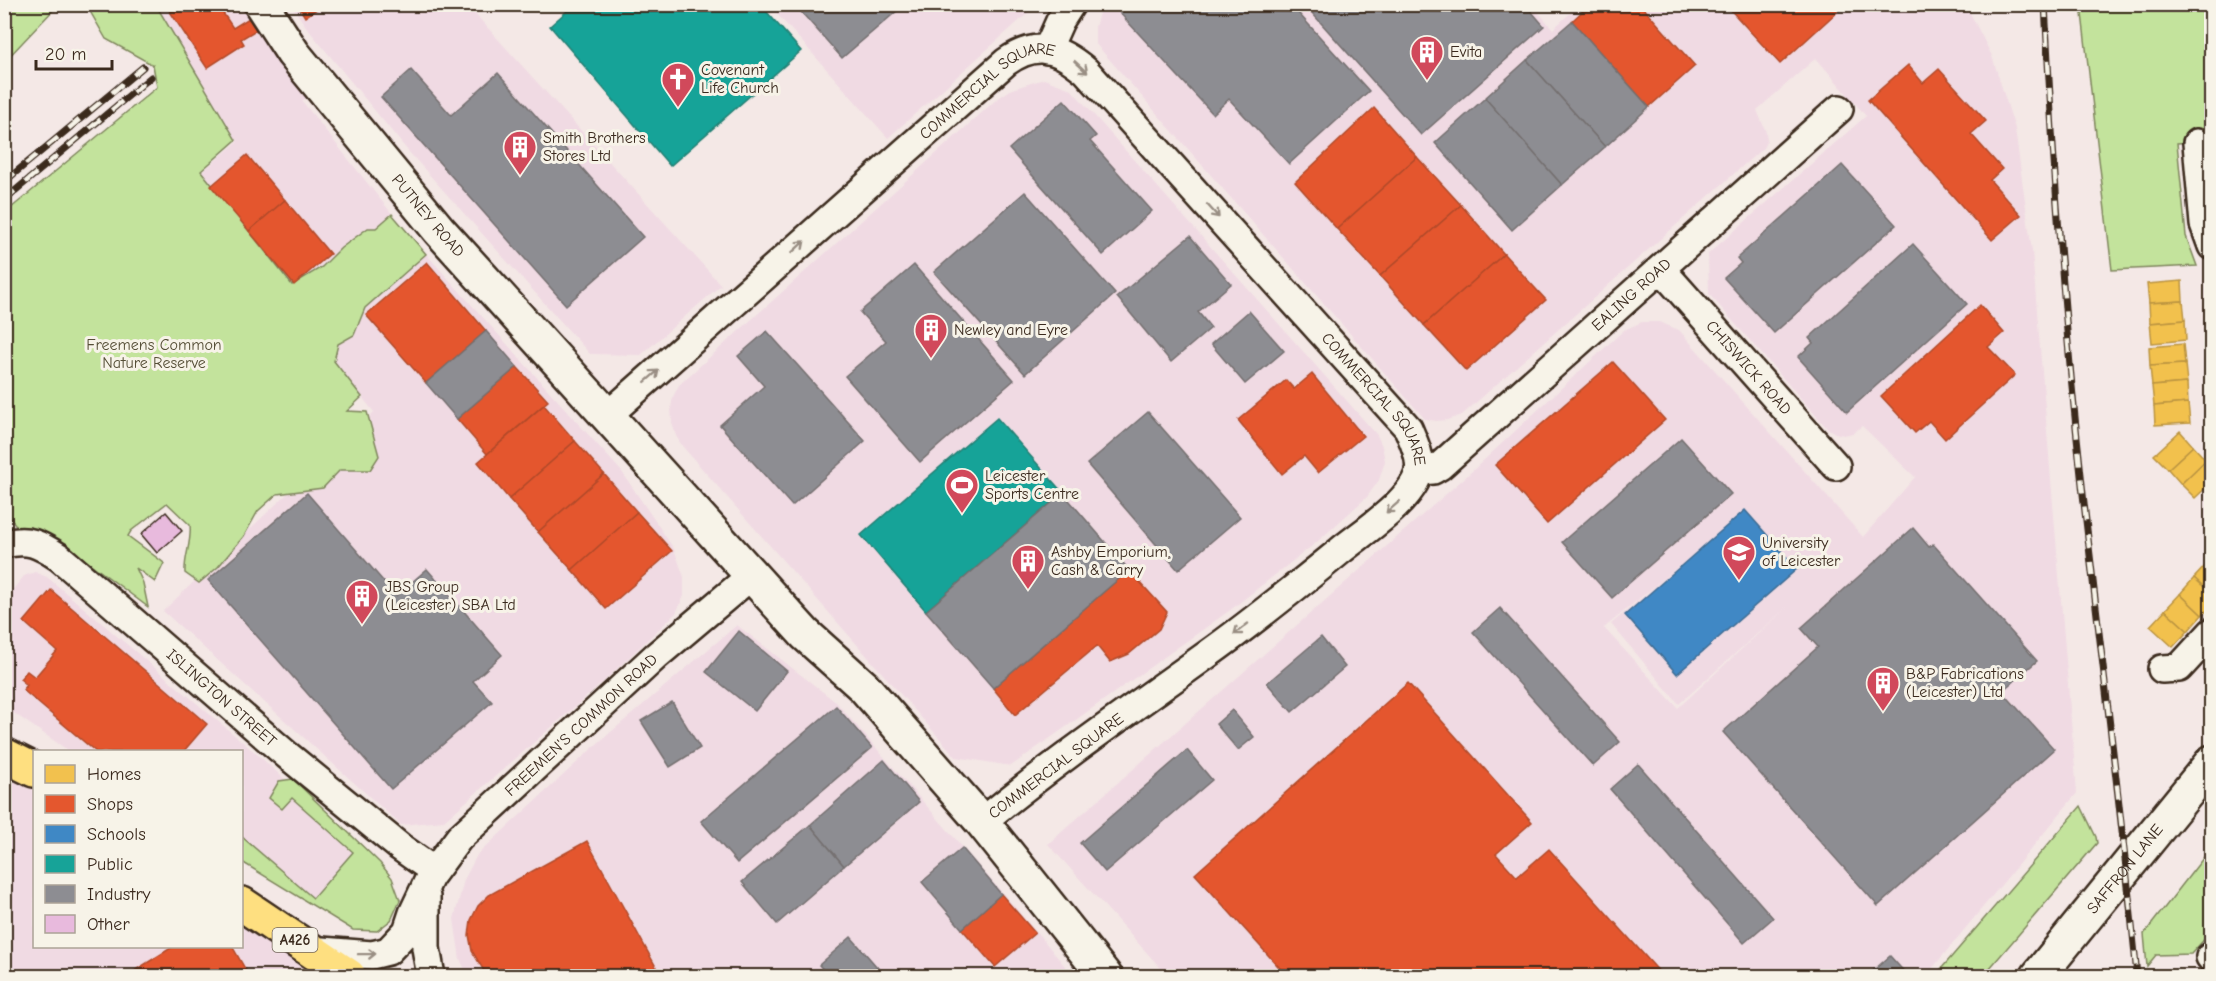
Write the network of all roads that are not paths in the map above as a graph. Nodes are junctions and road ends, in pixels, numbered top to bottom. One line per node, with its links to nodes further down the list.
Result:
1 (261, 4): 8 (street, PUTNEY ROAD)
2 (1071, 4): 3 (street)
3 (1047, 50): 8 (street, COMMERCIAL SQUARE, one-way to 3); 10 (street, COMMERCIAL SQUARE, one-way to 10)
4 (1839, 109): 7 (street, EALING ROAD)
5 (2197, 143): 6 (street)
6 (2211, 246)
7 (1661, 269): 9 (street, CHISWICK ROAD); 10 (street, EALING ROAD)
8 (608, 415): 12 (street, COMMERCIAL SQUARE)
9 (1836, 466)
10 (1419, 471): 18 (street, COMMERCIAL SQUARE, one-way to 18)
11 (4, 544): 19 (street, ISLINGTON STREET)
12 (752, 574): 18 (street, COMMERCIAL SQUARE); 19 (street, FREEMEN'S COMMON ROAD)
13 (2211, 632): 14 (street)
14 (2162, 669)
15 (4, 755): 17 (main road)
16 (2211, 762): 25 (street, SAFFRON LANE)
17 (33, 770)
18 (982, 822): 24 (street)
19 (430, 880): 21 (street, FREEMEN'S COMMON ROAD, one-way to 19); 23 (street)
20 (243, 905): 21 (main road, A426)
21 (309, 950): 22 (main road, A426)
22 (349, 976)
23 (431, 976)
24 (1105, 976)
25 (2037, 976)

